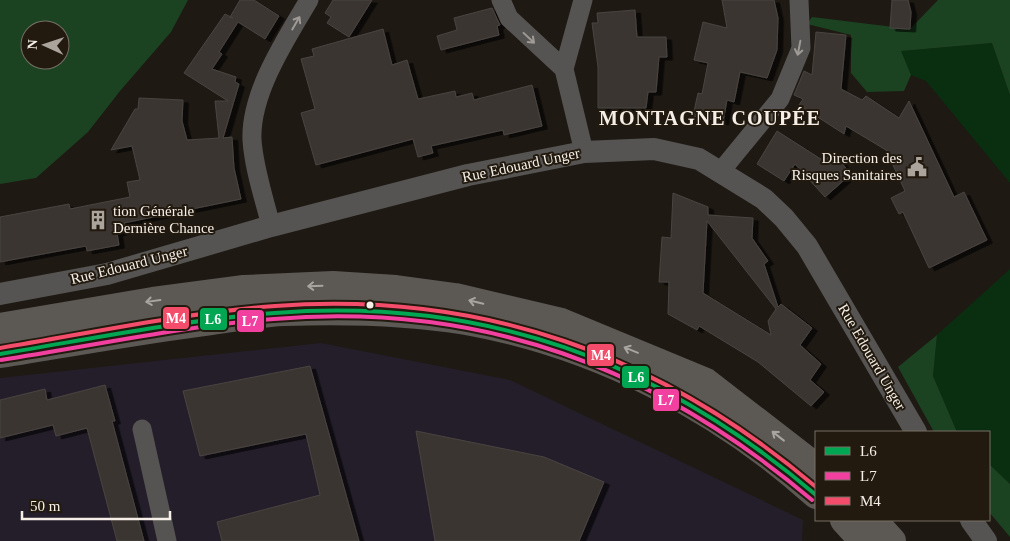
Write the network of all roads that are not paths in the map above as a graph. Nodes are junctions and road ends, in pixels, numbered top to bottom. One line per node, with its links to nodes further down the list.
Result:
1 (309, 0): 8 (street, one-way to 1)
2 (501, 0): 5 (street, one-way to 5)
3 (583, 0): 5 (street)
4 (799, 0): 7 (street, one-way to 7)
5 (564, 69): 6 (street)
6 (584, 152): 7 (street, Rue Edouard Unger); 8 (street, Rue Edouard Unger)
7 (721, 171): 13 (street, Rue Edouard Unger)
8 (271, 226): 9 (street, Rue Edouard Unger)
9 (0, 294)
10 (0, 327): 14 (highway, one-way to 10)
11 (0, 354): 15 (highway)
12 (142, 430): 19 (street)
13 (915, 431)
14 (815, 466)
15 (815, 494)
16 (845, 521): 20 (highway)
17 (874, 521): 21 (highway)
18 (972, 521): 22 (street)
19 (167, 541)
20 (863, 541)
21 (892, 541)
22 (986, 541)

